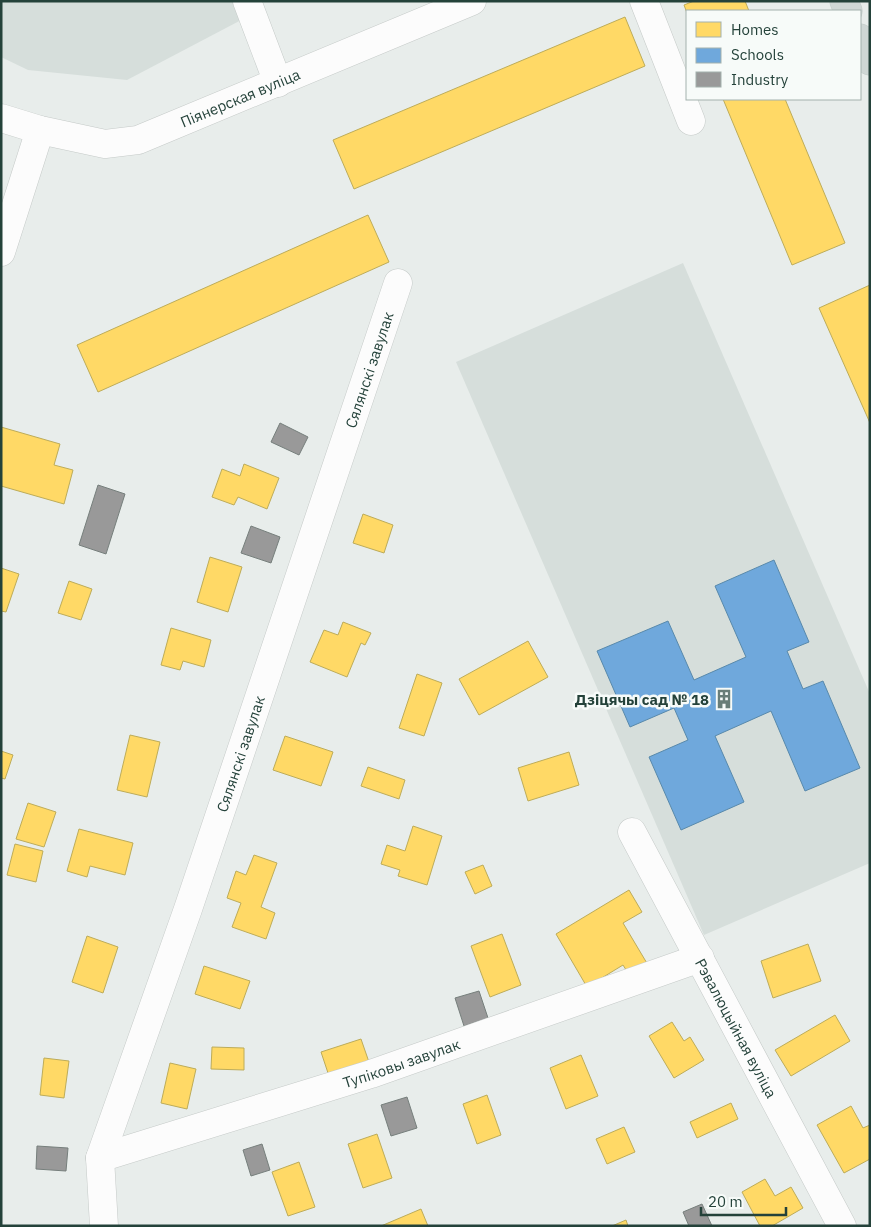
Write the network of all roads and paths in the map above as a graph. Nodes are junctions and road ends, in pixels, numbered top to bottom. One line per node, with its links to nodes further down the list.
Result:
1 (247, 1): 6 (street)
2 (472, 1): 6 (street, Піянерская вуліца)
3 (644, 1): 8 (street)
4 (861, 40): 5 (main road)
5 (870, 61)
6 (278, 83): 9 (street, Піянерская вуліца)
7 (1, 118): 9 (street, Піянерская вуліца)
8 (691, 120)
9 (40, 130): 10 (street)
10 (1, 252)
11 (398, 283): 14 (street, Сялянскі завулак)
12 (632, 832): 13 (street, Рэвалюцыйная вуліца)
13 (700, 958): 14 (street, Тупіковы завулак); 16 (street, Рэвалюцыйная вуліца)
14 (100, 1158): 15 (street, Сялянскі завулак)
15 (104, 1226)
16 (842, 1226)

